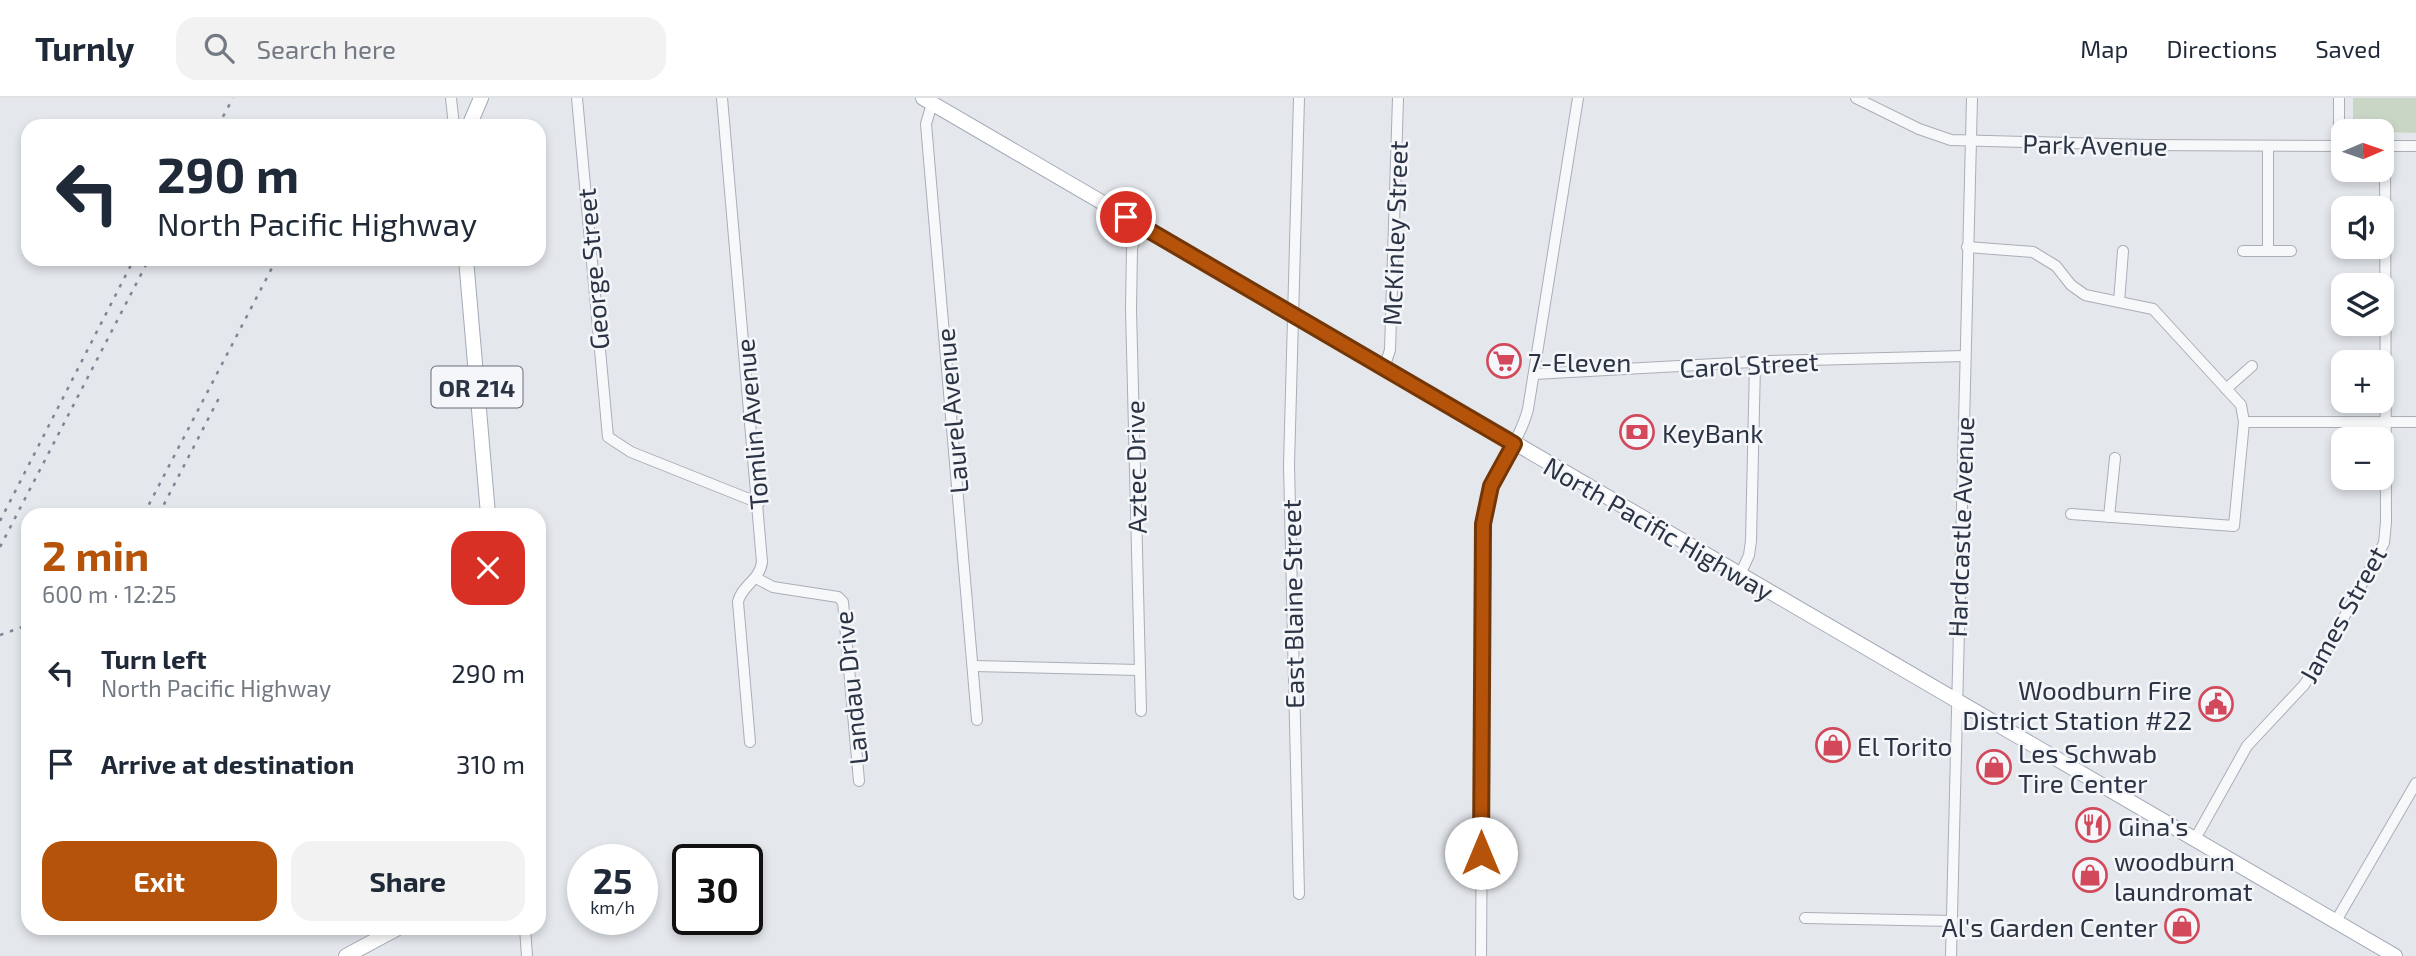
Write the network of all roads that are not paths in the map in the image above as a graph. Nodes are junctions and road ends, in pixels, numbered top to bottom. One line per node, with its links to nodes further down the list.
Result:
1 (452, 98): 12 (street)
2 (481, 98): 13 (main road)
3 (578, 98): 41 (street, George Street)
4 (723, 98): 41 (street, Tomlin Avenue)
5 (1299, 98): 29 (street, East Blaine Street)
6 (1398, 98): 33 (street, McKinley Street)
7 (1578, 98): 34 (street)
8 (1856, 98): 15 (street, Park Avenue)
9 (1972, 98): 15 (street, Hardcastle Avenue)
10 (2339, 98): 14 (street)
11 (928, 101): 21 (main road, North Pacific Highway); 47 (street, Laurel Avenue)
12 (454, 119)
13 (471, 119)
14 (2340, 119)
15 (1971, 141): 16 (street, Park Avenue); 22 (street, Hardcastle Avenue)
16 (2268, 146): 17 (street, Park Avenue); 25 (street)
17 (2331, 146)
18 (2394, 146): 19 (street)
19 (2416, 146)
20 (2383, 182): 36 (street, James Street)
21 (1139, 225): 29 (main road, North Pacific Highway); 48 (street, Aztec Drive)
22 (1968, 247): 28 (street); 30 (street, Hardcastle Avenue)
23 (2123, 251): 28 (street)
24 (2243, 251): 25 (street)
25 (2268, 251): 26 (street)
26 (2291, 251)
27 (467, 266): 42 (main road, OR 214)
28 (2119, 302): 35 (street)
29 (1292, 314): 33 (main road, North Pacific Highway); 56 (street, East Blaine Street)
30 (1965, 356): 31 (street, Carol Street); 49 (street, Hardcastle Avenue)
31 (1755, 364): 34 (street, Carol Street); 45 (street)
32 (2252, 366): 35 (street)
33 (1384, 368): 39 (main road, North Pacific Highway)
34 (1534, 374): 39 (street)
35 (2226, 389): 37 (street)
36 (2386, 421): 37 (street); 38 (street); 55 (street, James Street)
37 (2244, 422): 44 (street)
38 (2416, 422)
39 (1514, 444): 45 (main road, North Pacific Highway); 64 (street)
40 (2115, 458): 44 (street)
41 (759, 503): 46 (street, Tomlin Avenue)
42 (487, 508)
43 (2071, 514): 44 (street)
44 (2109, 517)
45 (1740, 575): 49 (main road, North Pacific Highway)
46 (756, 578): 52 (street, Tomlin Avenue); 53 (street, Landau Drive)
47 (973, 666): 48 (street); 51 (street, Laurel Avenue)
48 (1139, 670): 50 (street, Aztec Drive)
49 (1956, 701): 55 (main road, North Pacific Highway); 58 (street, Hardcastle Avenue)
50 (1141, 711)
51 (977, 720)
52 (750, 742)
53 (859, 781)
54 (2416, 783): 59 (street)
55 (2195, 839): 59 (main road, North Pacific Highway)
56 (1299, 894)
57 (1805, 918): 58 (street)
58 (1952, 921): 65 (street, Hardcastle Avenue)
59 (2336, 922): 66 (main road, North Pacific Highway)
60 (385, 935): 62 (main road)
61 (526, 935): 63 (street)
62 (346, 956)
63 (527, 956)
64 (1481, 956)
65 (1951, 956)
66 (2395, 956)

